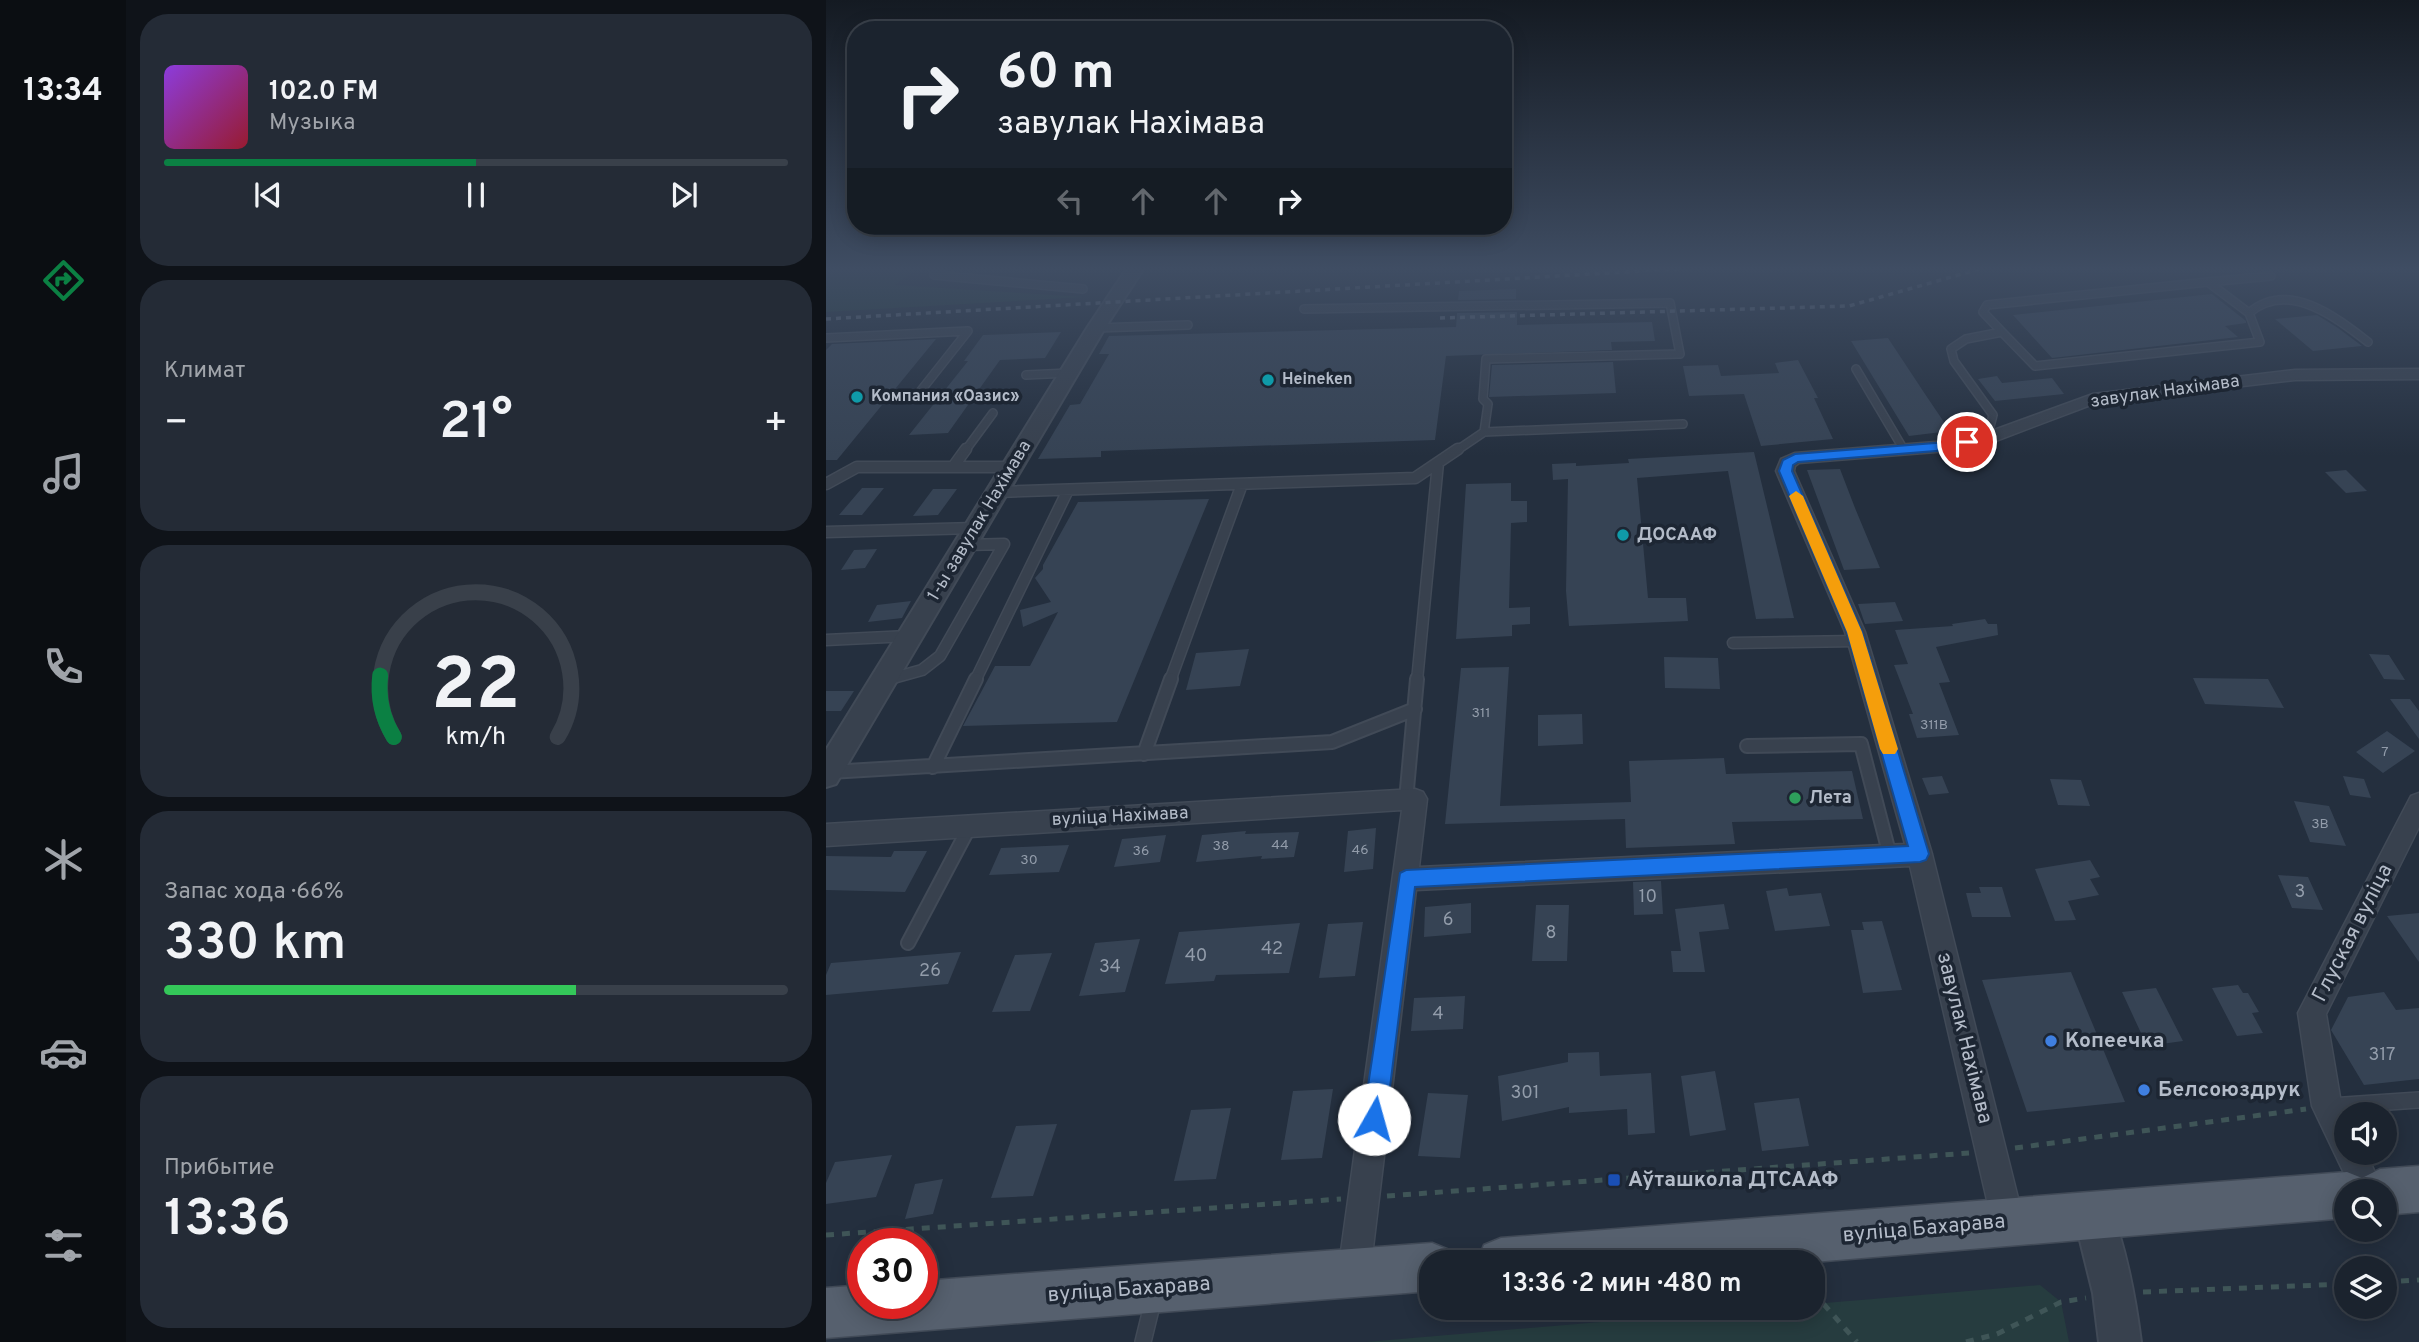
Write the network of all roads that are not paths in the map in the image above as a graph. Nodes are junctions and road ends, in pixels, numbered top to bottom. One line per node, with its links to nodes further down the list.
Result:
1 (1094, 331): 9 (street, 1-ы завулак Нахімава)
2 (1675, 331): 15 (lane)
3 (2256, 331): 5 (lane)
4 (2352, 331): 7 (lane)
5 (2002, 332): 16 (lane)
6 (826, 338): 12 (lane)
7 (2368, 342)
8 (1856, 369): 17 (lane)
9 (1069, 373): 11 (lane); 20 (street, 1-ы завулак Нахімава)
10 (2419, 374): 16 (street, завулак Нахімава)
11 (1026, 375)
12 (915, 398)
13 (993, 413): 19 (lane)
14 (1683, 424): 15 (lane)
15 (1485, 432): 18 (lane)
16 (1987, 438): 17 (street, завулак Нахімава)
17 (1904, 450): 29 (street, завулак Нахімава)
18 (1438, 464): 22 (lane); 32 (lane)
19 (953, 467): 20 (lane); 21 (lane)
20 (1012, 467): 24 (street, 1-ы завулак Нахімава)
21 (826, 484)
22 (1242, 484): 23 (lane); 34 (lane)
23 (1068, 490): 24 (lane); 35 (lane)
24 (997, 492): 26 (street, 1-ы завулак Нахімава)
25 (826, 532): 26 (lane)
26 (971, 537): 27 (street, 1-ы завулак Нахімава); 31 (lane)
27 (911, 636): 28 (lane); 31 (street, 1-ы завулак Нахімава)
28 (826, 640)
29 (1857, 640): 30 (lane); 41 (street, завулак Нахімава)
30 (1733, 643)
31 (884, 681): 36 (street, 1-ы завулак Нахімава)
32 (1415, 709): 34 (lane); 37 (lane)
33 (1747, 746): 42 (lane)
34 (1144, 754): 35 (lane)
35 (933, 767): 36 (lane)
36 (827, 773)
37 (1410, 799): 39 (street, вуліца Нахімава); 43 (street)
38 (2419, 803): 46 (street, Глуская вуліца)
39 (970, 826): 40 (street, вуліца Нахімава); 44 (lane)
40 (826, 835)
41 (1920, 854): 42 (street); 52 (street, завулак Нахімава)
42 (1890, 856): 43 (street)
43 (1406, 879): 55 (street)
44 (908, 943)
45 (2419, 1100): 46 (lane)
46 (2327, 1106): 47 (street, Глуская вуліца)
47 (2334, 1120)
48 (2419, 1189): 49 (main road)
49 (2397, 1191)
50 (2334, 1196): 51 (main road, вуліца Бахарава)
51 (2094, 1216): 52 (main road, вуліца Бахарава); 59 (street)
52 (2008, 1222): 53 (main road, вуліца Бахарава)
53 (1653, 1250)
54 (1419, 1268): 55 (main road, вуліца Бахарава)
55 (1354, 1273): 56 (main road, вуліца Бахарава)
56 (1157, 1288): 57 (main road, вуліца Бахарава); 58 (lane)
57 (826, 1313)
58 (1143, 1342)
59 (2120, 1342)

